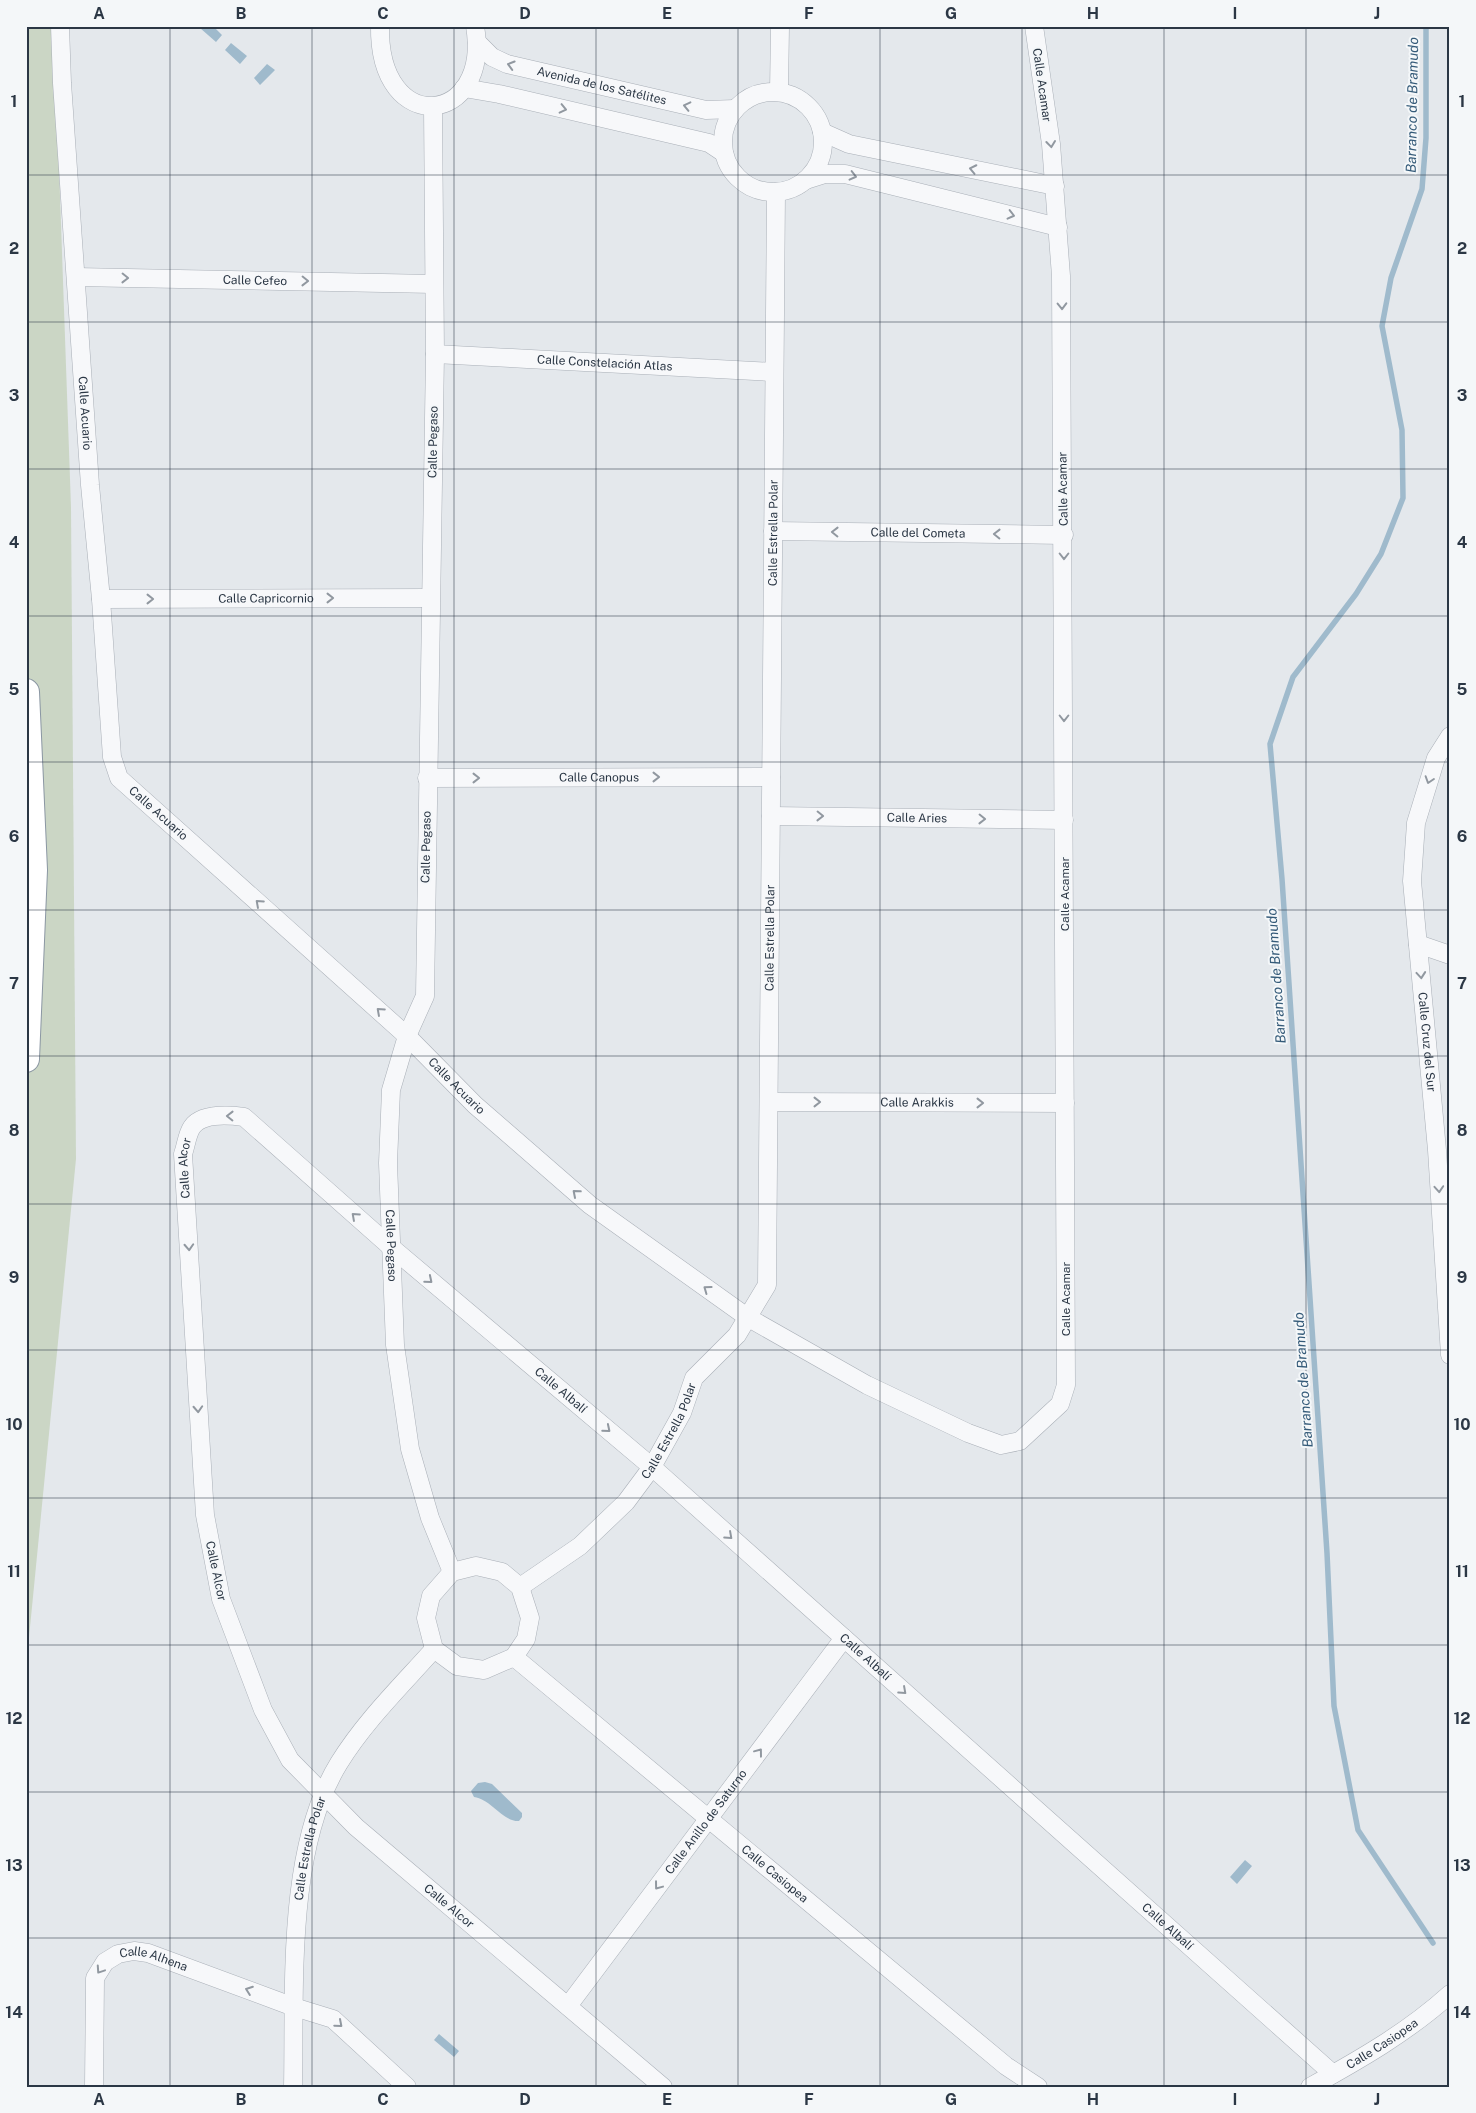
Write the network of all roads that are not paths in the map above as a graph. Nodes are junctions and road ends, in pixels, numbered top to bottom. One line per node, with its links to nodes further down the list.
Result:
1 (60, 26): 16 (street, Calle Acuario)
2 (780, 26): 7 (street)
3 (1034, 26): 13 (street, Calle Acamar, one-way to 13)
4 (380, 27): 8 (street)
5 (476, 34): 6 (street); 9 (street, Avenida de los Satélites, one-way to 5)
6 (464, 88): 8 (street); 11 (street, one-way to 11)
7 (779, 92): 9 (street); 10 (street)
8 (433, 107): 17 (street, Calle Pegaso)
9 (735, 109): 11 (street)
10 (822, 132): 12 (street); 13 (street, one-way to 10)
11 (724, 153): 14 (street)
12 (806, 180): 14 (street); 15 (street, one-way to 15)
13 (1055, 186): 15 (street, Calle Acamar)
14 (776, 192): 19 (street, Calle Estrella Polar)
15 (1058, 227): 21 (street, Calle Acamar, one-way to 21)
16 (76, 277): 17 (street, Calle Cefeo, one-way to 17); 23 (street, Calle Acuario)
17 (434, 284): 18 (street, Calle Pegaso)
18 (435, 354): 19 (street, Calle Constelación Atlas); 22 (street, Calle Pegaso)
19 (774, 372): 20 (street, Calle Estrella Polar)
20 (773, 531): 21 (street, Calle del Cometa, one-way to 20); 28 (street, Calle Estrella Polar)
21 (1064, 535): 30 (street, Calle Acamar, one-way to 30)
22 (430, 598): 23 (street, Calle Capricornio, one-way to 22); 27 (street, Calle Pegaso)
23 (101, 599): 34 (street, Calle Acuario, one-way to 23)
24 (26, 692): 35 (highway)
25 (1450, 736): 26 (street, Calle Cruz del Sur)
26 (1443, 761): 31 (street, Calle Cruz del Sur, one-way to 31)
27 (427, 778): 28 (street, Calle Canopus, one-way to 28); 34 (street, Calle Pegaso)
28 (771, 778): 29 (street, Calle Estrella Polar)
29 (771, 816): 30 (street, Calle Aries, one-way to 30); 37 (street, Calle Estrella Polar)
30 (1064, 820): 38 (street, Calle Acamar)
31 (1418, 944): 32 (street); 39 (street, Calle Cruz del Sur, one-way to 39)
32 (1450, 955)
33 (26, 1027): 35 (highway)
34 (407, 1036): 40 (street, Calle Pegaso); 41 (street, Calle Acuario, one-way to 34)
35 (27, 1052): 36 (highway)
36 (26, 1059)
37 (769, 1102): 38 (street, Calle Arakkis, one-way to 38); 41 (street, Calle Estrella Polar)
38 (1065, 1103): 41 (street, Calle Acamar)
39 (1443, 1153): 42 (street, Calle Cruz del Sur, one-way to 42)
40 (392, 1248): 43 (street, Calle Albalí, one-way to 43); 44 (street, Calle Pegaso); 49 (street, Calle Alcor, one-way to 49)
41 (747, 1317): 43 (street, Calle Estrella Polar)
42 (1450, 1355)
43 (652, 1466): 45 (street, Calle Estrella Polar); 46 (street, Calle Albalí, one-way to 46)
44 (452, 1572): 45 (street); 47 (street)
45 (520, 1587): 48 (street)
46 (844, 1638): 50 (street, Calle Anillo de Saturno, one-way to 46); 54 (street, Calle Albalí, one-way to 54)
47 (434, 1650): 48 (street); 49 (street, Calle Estrella Polar)
48 (514, 1656): 50 (street, Calle Casiopea)
49 (323, 1794): 52 (street, Calle Alcor); 53 (street, Calle Estrella Polar)
50 (709, 1819): 52 (street, Calle Anillo de Saturno, one-way to 52); 55 (street, Calle Casiopea)
51 (1450, 1994): 54 (street, Calle Casiopea)
52 (568, 2006): 59 (street, Calle Alcor)
53 (294, 2007): 56 (street, Calle Alhena, one-way to 56); 57 (street, Calle Estrella Polar); 58 (street, Calle Alhena, one-way to 58)
54 (1333, 2074): 60 (street, Calle Casiopea)
55 (1036, 2086)
56 (94, 2087)
57 (293, 2087)
58 (406, 2087)
59 (664, 2087)
60 (1310, 2087)

